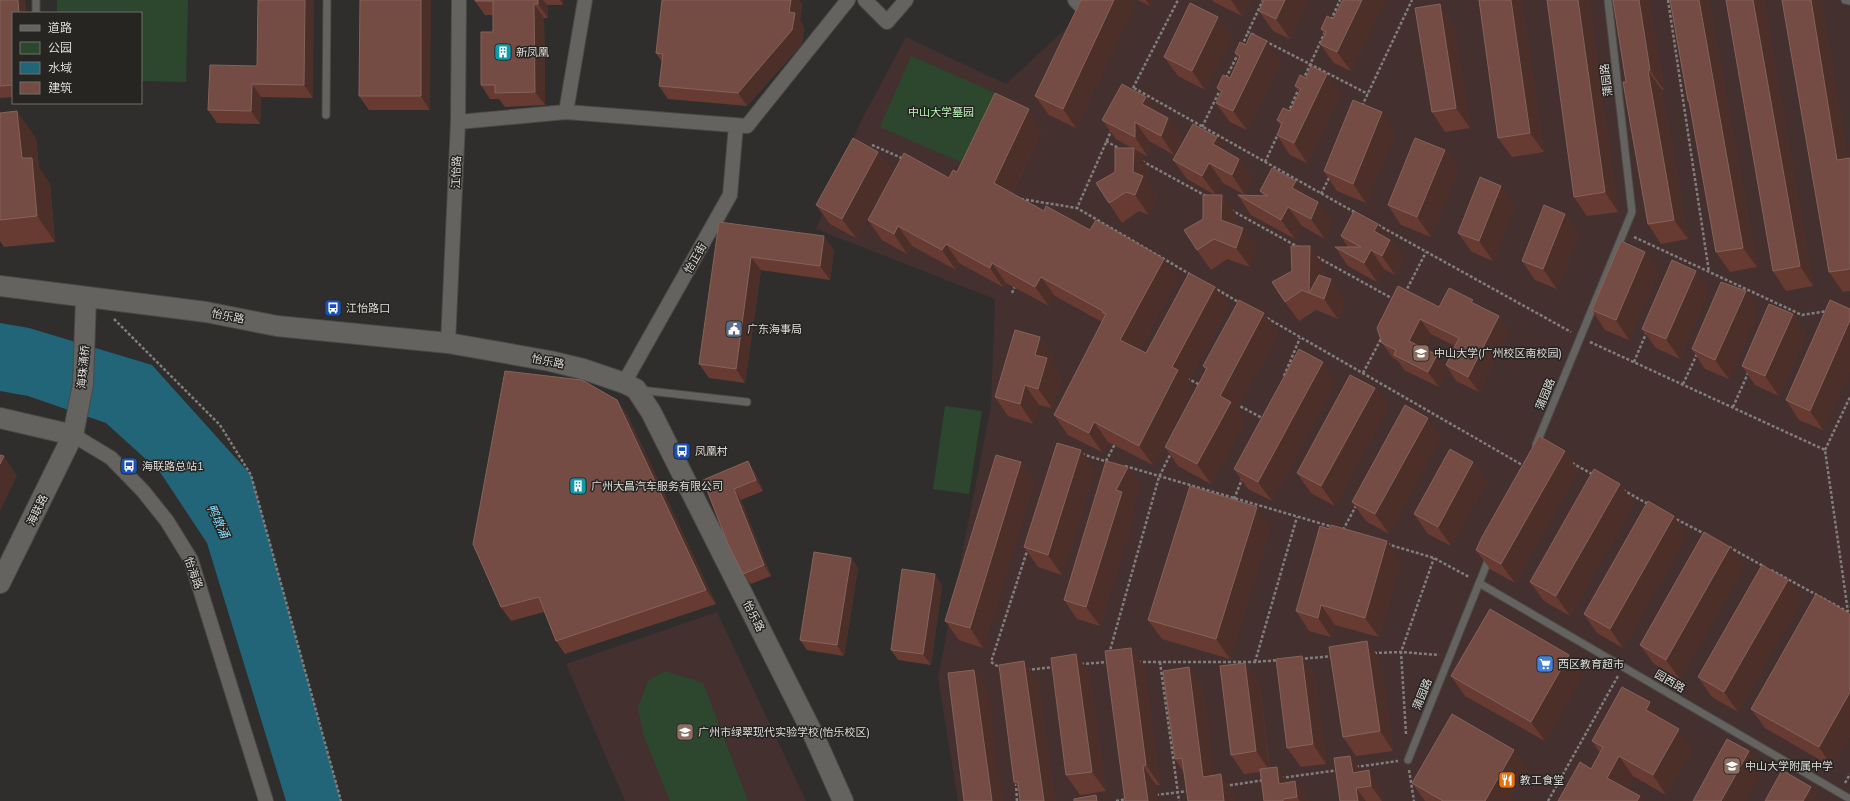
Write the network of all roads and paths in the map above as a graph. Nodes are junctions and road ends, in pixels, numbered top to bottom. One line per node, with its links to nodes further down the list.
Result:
1 (36, 0): 18 (lane)
2 (327, 0): 32 (lane)
3 (458, 0): 34 (street, 江怡路)
4 (585, 0): 31 (street)
5 (848, 0): 35 (street)
6 (865, 0): 7 (street)
7 (906, 0)
8 (1075, 0): 9 (street)
9 (1090, 0)
10 (1178, 0): 27 (path)
11 (1263, 0): 21 (path)
12 (1340, 0): 19 (path)
13 (1412, 0): 29 (path)
14 (1608, 0): 53 (lane, 蒲园路)
15 (1668, 0): 59 (path)
16 (1845, 0): 17 (lane)
17 (1850, 1)
18 (36, 12)
19 (1330, 21)
20 (1327, 29): 24 (path)
21 (1248, 32): 22 (path); 25 (path)
22 (1255, 36)
23 (1262, 39): 24 (path)
24 (1310, 64): 29 (path); 33 (path)
25 (1225, 80)
26 (1222, 86): 36 (path)
27 (1134, 88): 28 (path); 36 (path)
28 (1130, 94)
29 (1368, 94): 30 (path)
30 (1361, 109)
31 (566, 112): 34 (street); 35 (street)
32 (326, 115)
33 (1284, 120)
34 (458, 122): 79 (street, 江怡路)
35 (736, 125): 87 (street, 怡正街)
36 (1202, 127): 44 (path)
37 (1281, 127): 44 (path)
38 (1113, 128): 39 (path)
39 (1106, 141): 41 (path); 50 (path)
40 (872, 145): 42 (path)
41 (1127, 153)
42 (907, 160)
43 (1141, 160): 48 (path)
44 (1265, 162): 46 (path)
45 (1331, 173): 46 (path)
46 (1321, 194): 51 (path)
47 (1014, 197): 50 (path)
48 (1211, 199)
49 (1225, 206): 54 (path)
50 (1077, 208): 61 (path)
51 (1363, 217)
52 (1377, 225): 55 (path)
53 (1624, 232): 57 (path); 77 (lane, 蒲园路)
54 (1302, 249)
55 (1426, 252): 67 (path); 77 (path)
56 (1316, 256): 69 (path)
57 (1679, 258): 58 (path); 59 (path)
58 (1676, 265)
59 (1709, 272): 62 (path)
60 (1018, 279): 66 (path)
61 (1199, 279)
62 (1730, 281): 65 (path); 70 (path)
63 (0, 286): 68 (street, 怡乐路)
64 (1213, 287): 71 (path)
65 (1726, 288)
66 (1012, 293)
67 (1403, 296)
68 (90, 298): 79 (street, 怡乐路); 97 (street, 海珠涌桥); 156 (path)
69 (1400, 302)
70 (1779, 304): 72 (path); 73 (path)
71 (1247, 306)
72 (1776, 310)
73 (1834, 311)
74 (1260, 314): 78 (path)
75 (1649, 327): 81 (path)
76 (1385, 331): 83 (path)
77 (1580, 337): 81 (path); 106 (lane, 蒲园路)
78 (1300, 338): 83 (path); 85 (path)
79 (448, 343): 87 (street, 怡乐路)
80 (1698, 350): 86 (path)
81 (1634, 362): 86 (path)
82 (1751, 366): 93 (path)
83 (1363, 373): 92 (path)
84 (1184, 376): 88 (path)
85 (1283, 379)
86 (1683, 384): 93 (path)
87 (630, 386): 90 (lane); 157 (street, 怡乐路)
88 (1205, 388)
89 (1850, 398): 100 (path)
90 (747, 402)
91 (1232, 402): 95 (path)
92 (1412, 402): 94 (path); 106 (path)
93 (1733, 407): 100 (path)
94 (1409, 409)
95 (1269, 413)
96 (0, 418): 97 (street, 怡海路)
97 (73, 435): 125 (street, 海联路); 155 (street, 怡海路)
98 (1117, 440): 102 (path)
99 (1173, 449): 108 (path)
100 (1825, 450): 126 (path)
101 (1076, 452): 102 (path)
102 (1106, 461): 104 (path)
103 (1571, 462): 109 (path)
104 (1114, 463)
105 (1121, 465): 108 (path)
106 (1526, 468)
107 (1246, 470): 111 (path)
108 (1159, 477): 111 (path); 133 (path)
109 (1599, 477)
110 (1619, 488): 113 (path)
111 (1234, 499): 115 (path)
112 (1358, 503): 116 (path)
113 (1654, 507)
114 (1668, 514): 118 (path)
115 (1297, 517): 116 (path); 137 (path)
116 (1343, 530): 117 (path)
117 (1351, 533)
118 (1710, 537)
119 (1381, 542): 123 (path)
120 (1029, 544): 142 (path)
121 (1723, 544): 126 (path)
122 (1493, 547): 124 (lane, 蒲园路)
123 (1434, 558): 124 (path); 127 (path)
124 (1478, 582): 129 (lane, 蒲园路); 140 (lane, 园西路)
125 (0, 583)
126 (1849, 612)
127 (1401, 652): 128 (path); 129 (path); 143 (path)
128 (1370, 654)
129 (1449, 655): 143 (lane, 蒲园路)
130 (1340, 656): 131 (path)
131 (1294, 659)
132 (1286, 660): 137 (path)
133 (1107, 662): 134 (path); 138 (path)
134 (1114, 662)
135 (1137, 662): 136 (path)
136 (1160, 662): 137 (path); 151 (path)
137 (1255, 662)
138 (1076, 665)
139 (1060, 666): 141 (path)
140 (1624, 667): 154 (lane, 园西路); 162 (path)
141 (1022, 671)
142 (1007, 672)
143 (1408, 760): 144 (path); 161 (path)
144 (1354, 768)
145 (1346, 769): 147 (path)
146 (1015, 778): 158 (path)
147 (1277, 778)
148 (1270, 780): 149 (path)
149 (1224, 786)
150 (1193, 790): 151 (path)
151 (1178, 792): 152 (path); 160 (path)
152 (1154, 796)
153 (1131, 799): 159 (path)
154 (1850, 799)
155 (266, 801)
156 (341, 801)
157 (843, 801)
158 (1017, 801)
159 (1116, 801)
160 (1179, 801)
161 (1414, 801)
162 (1548, 801)

